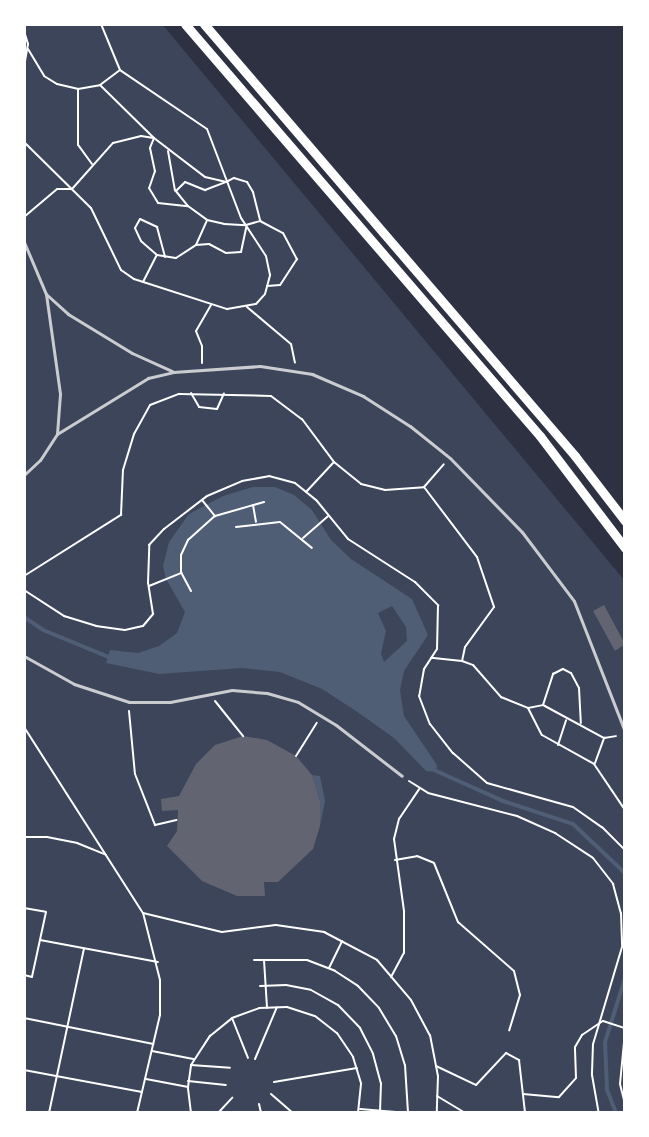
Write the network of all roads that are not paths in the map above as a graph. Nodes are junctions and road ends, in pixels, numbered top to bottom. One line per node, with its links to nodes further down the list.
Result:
1 (185, 24): 9 (main road)
2 (204, 24): 8 (main road)
3 (24, 243): 4 (lane)
4 (46, 294): 5 (lane); 6 (lane)
5 (173, 372): 6 (lane); 11 (lane)
6 (57, 434): 7 (lane)
7 (24, 475)
8 (625, 521)
9 (625, 548)
10 (24, 656): 12 (lane)
11 (625, 733)
12 (402, 776)

